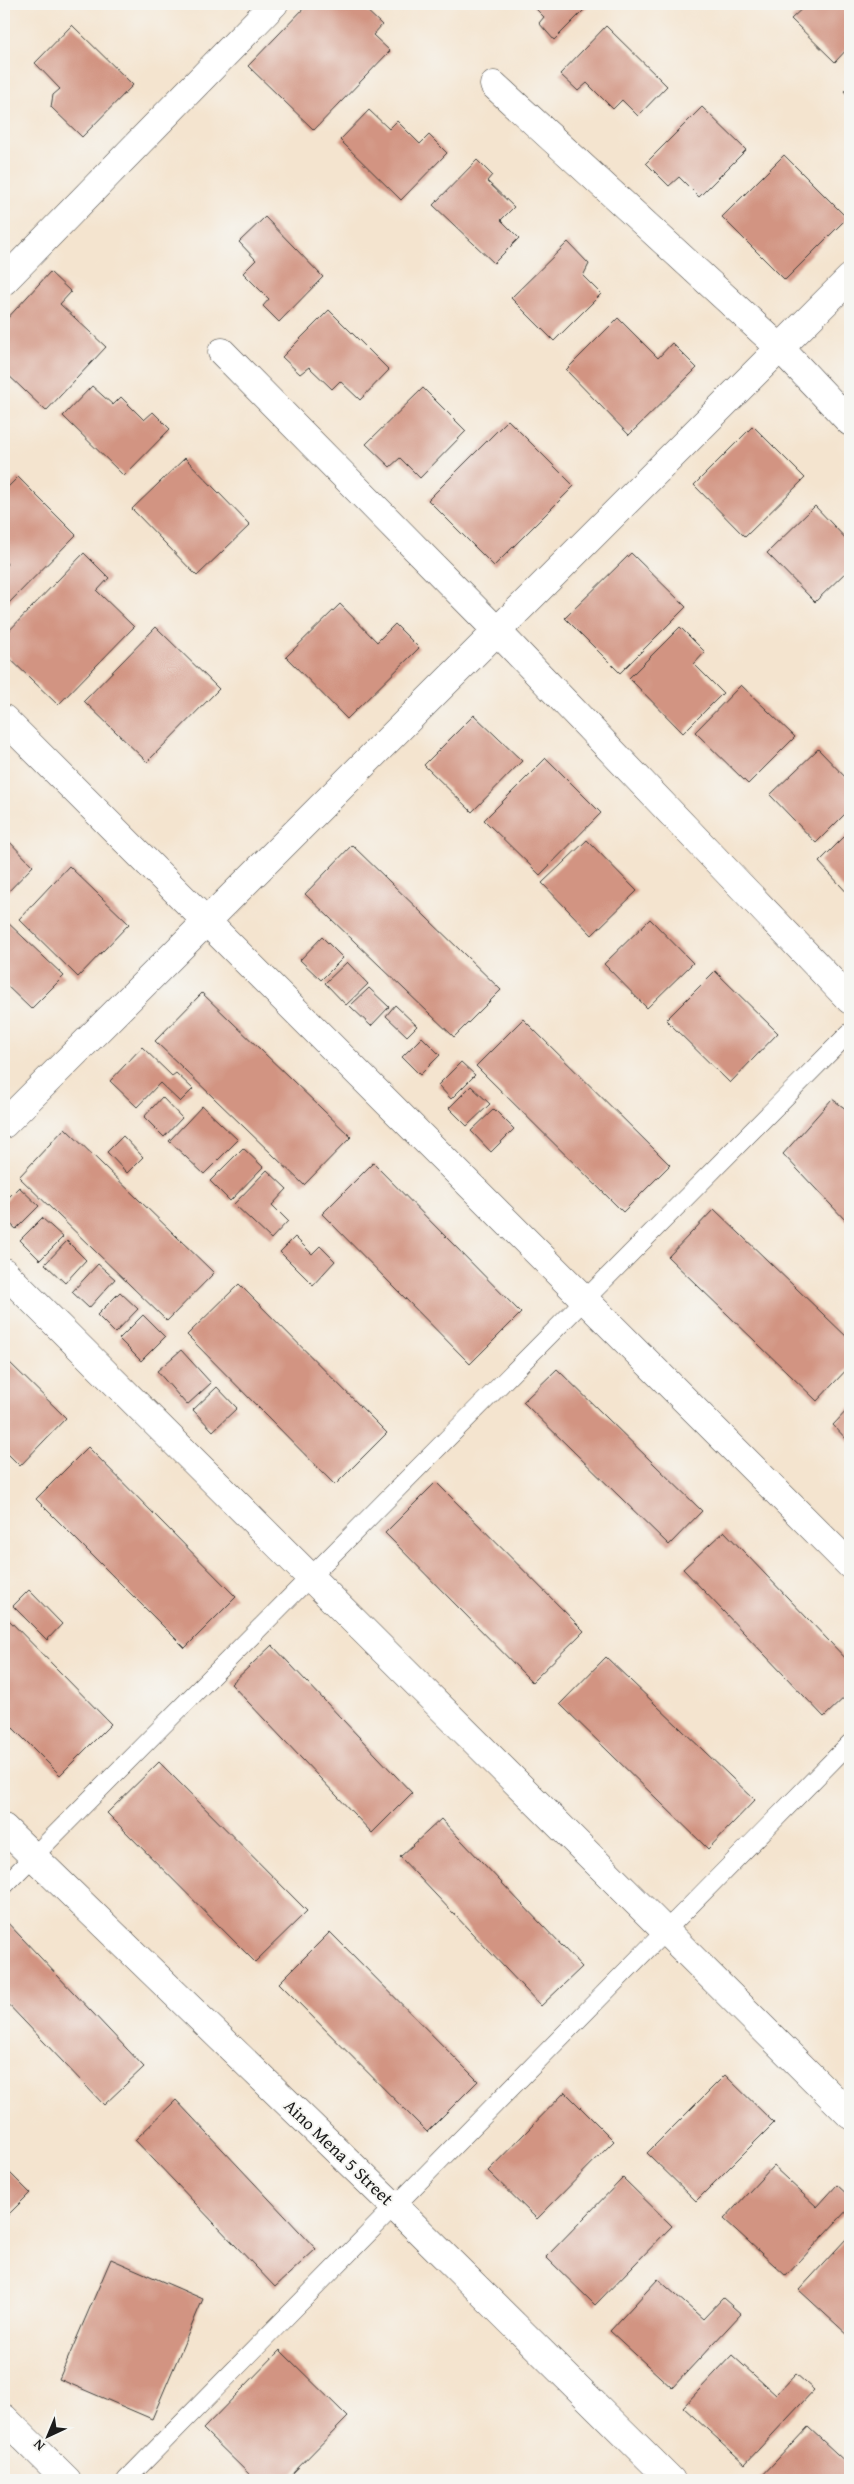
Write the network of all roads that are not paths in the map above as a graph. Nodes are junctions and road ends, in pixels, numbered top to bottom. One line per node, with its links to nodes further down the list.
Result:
1 (274, 4): 4 (street)
2 (494, 85): 5 (street)
3 (850, 278): 5 (street)
4 (4, 281)
5 (780, 348): 7 (street); 8 (street)
6 (222, 352): 8 (street)
7 (850, 422)
8 (497, 631): 10 (street); 11 (street)
9 (4, 719): 10 (street)
10 (207, 921): 13 (street); 15 (street)
11 (850, 1000)
12 (850, 1032): 15 (lane)
13 (4, 1124)
14 (4, 1272): 17 (street)
15 (585, 1300): 16 (street); 17 (lane)
16 (850, 1565)
17 (310, 1577): 20 (lane); 22 (street)
18 (850, 1743): 22 (lane)
19 (4, 1828): 20 (street, Aino Mena 5 Street)
20 (33, 1857): 21 (lane); 24 (street, Aino Mena 5 Street)
21 (4, 1886)
22 (665, 1931): 23 (street); 24 (lane)
23 (850, 2115)
24 (395, 2206): 27 (lane); 28 (street, Aino Mena 5 Street)
25 (4, 2418): 26 (street)
26 (67, 2480)
27 (126, 2480)
28 (671, 2480)

